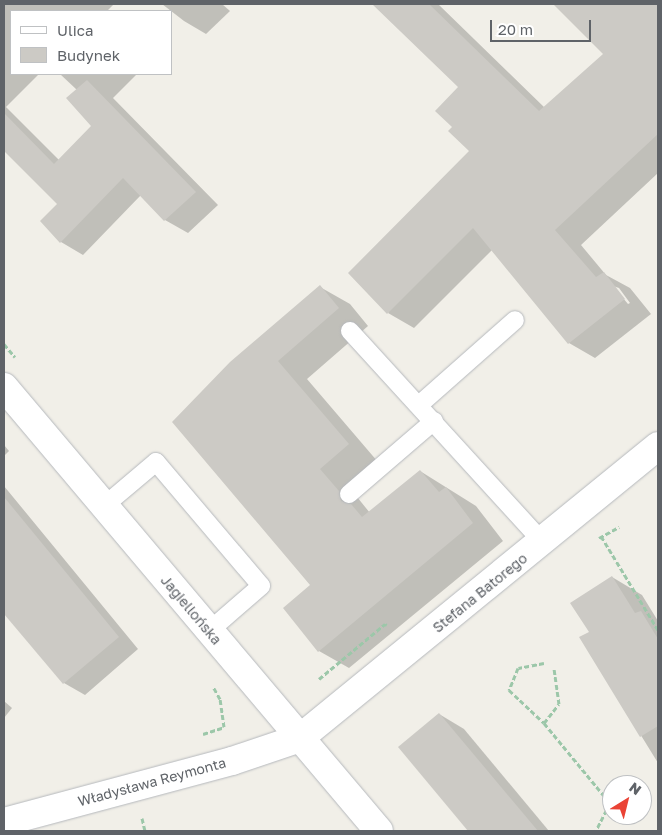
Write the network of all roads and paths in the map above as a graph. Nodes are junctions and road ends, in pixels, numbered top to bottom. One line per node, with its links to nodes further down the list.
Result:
1 (515, 320): 4 (lane)
2 (350, 331): 4 (lane)
3 (4, 387): 8 (street, Jagiellońska)
4 (419, 405): 5 (lane)
5 (434, 421): 7 (lane); 10 (lane)
6 (658, 446): 10 (street, Stefana Batorego)
7 (349, 494)
8 (104, 506): 12 (street, Jagiellońska); 12 (lane)
9 (601, 536): 11 (path)
10 (543, 542): 18 (street, Stefana Batorego)
11 (658, 630)
12 (209, 631): 18 (street, Jagiellońska)
13 (544, 663): 16 (path)
14 (554, 668): 16 (path)
15 (209, 682): 17 (path)
16 (544, 723): 23 (path)
17 (224, 727)
18 (300, 738): 20 (street, Władysława Reymonta); 22 (street, Jagiellońska)
19 (141, 813): 21 (path)
20 (4, 822)
21 (145, 831)
22 (379, 831)
23 (596, 831)

